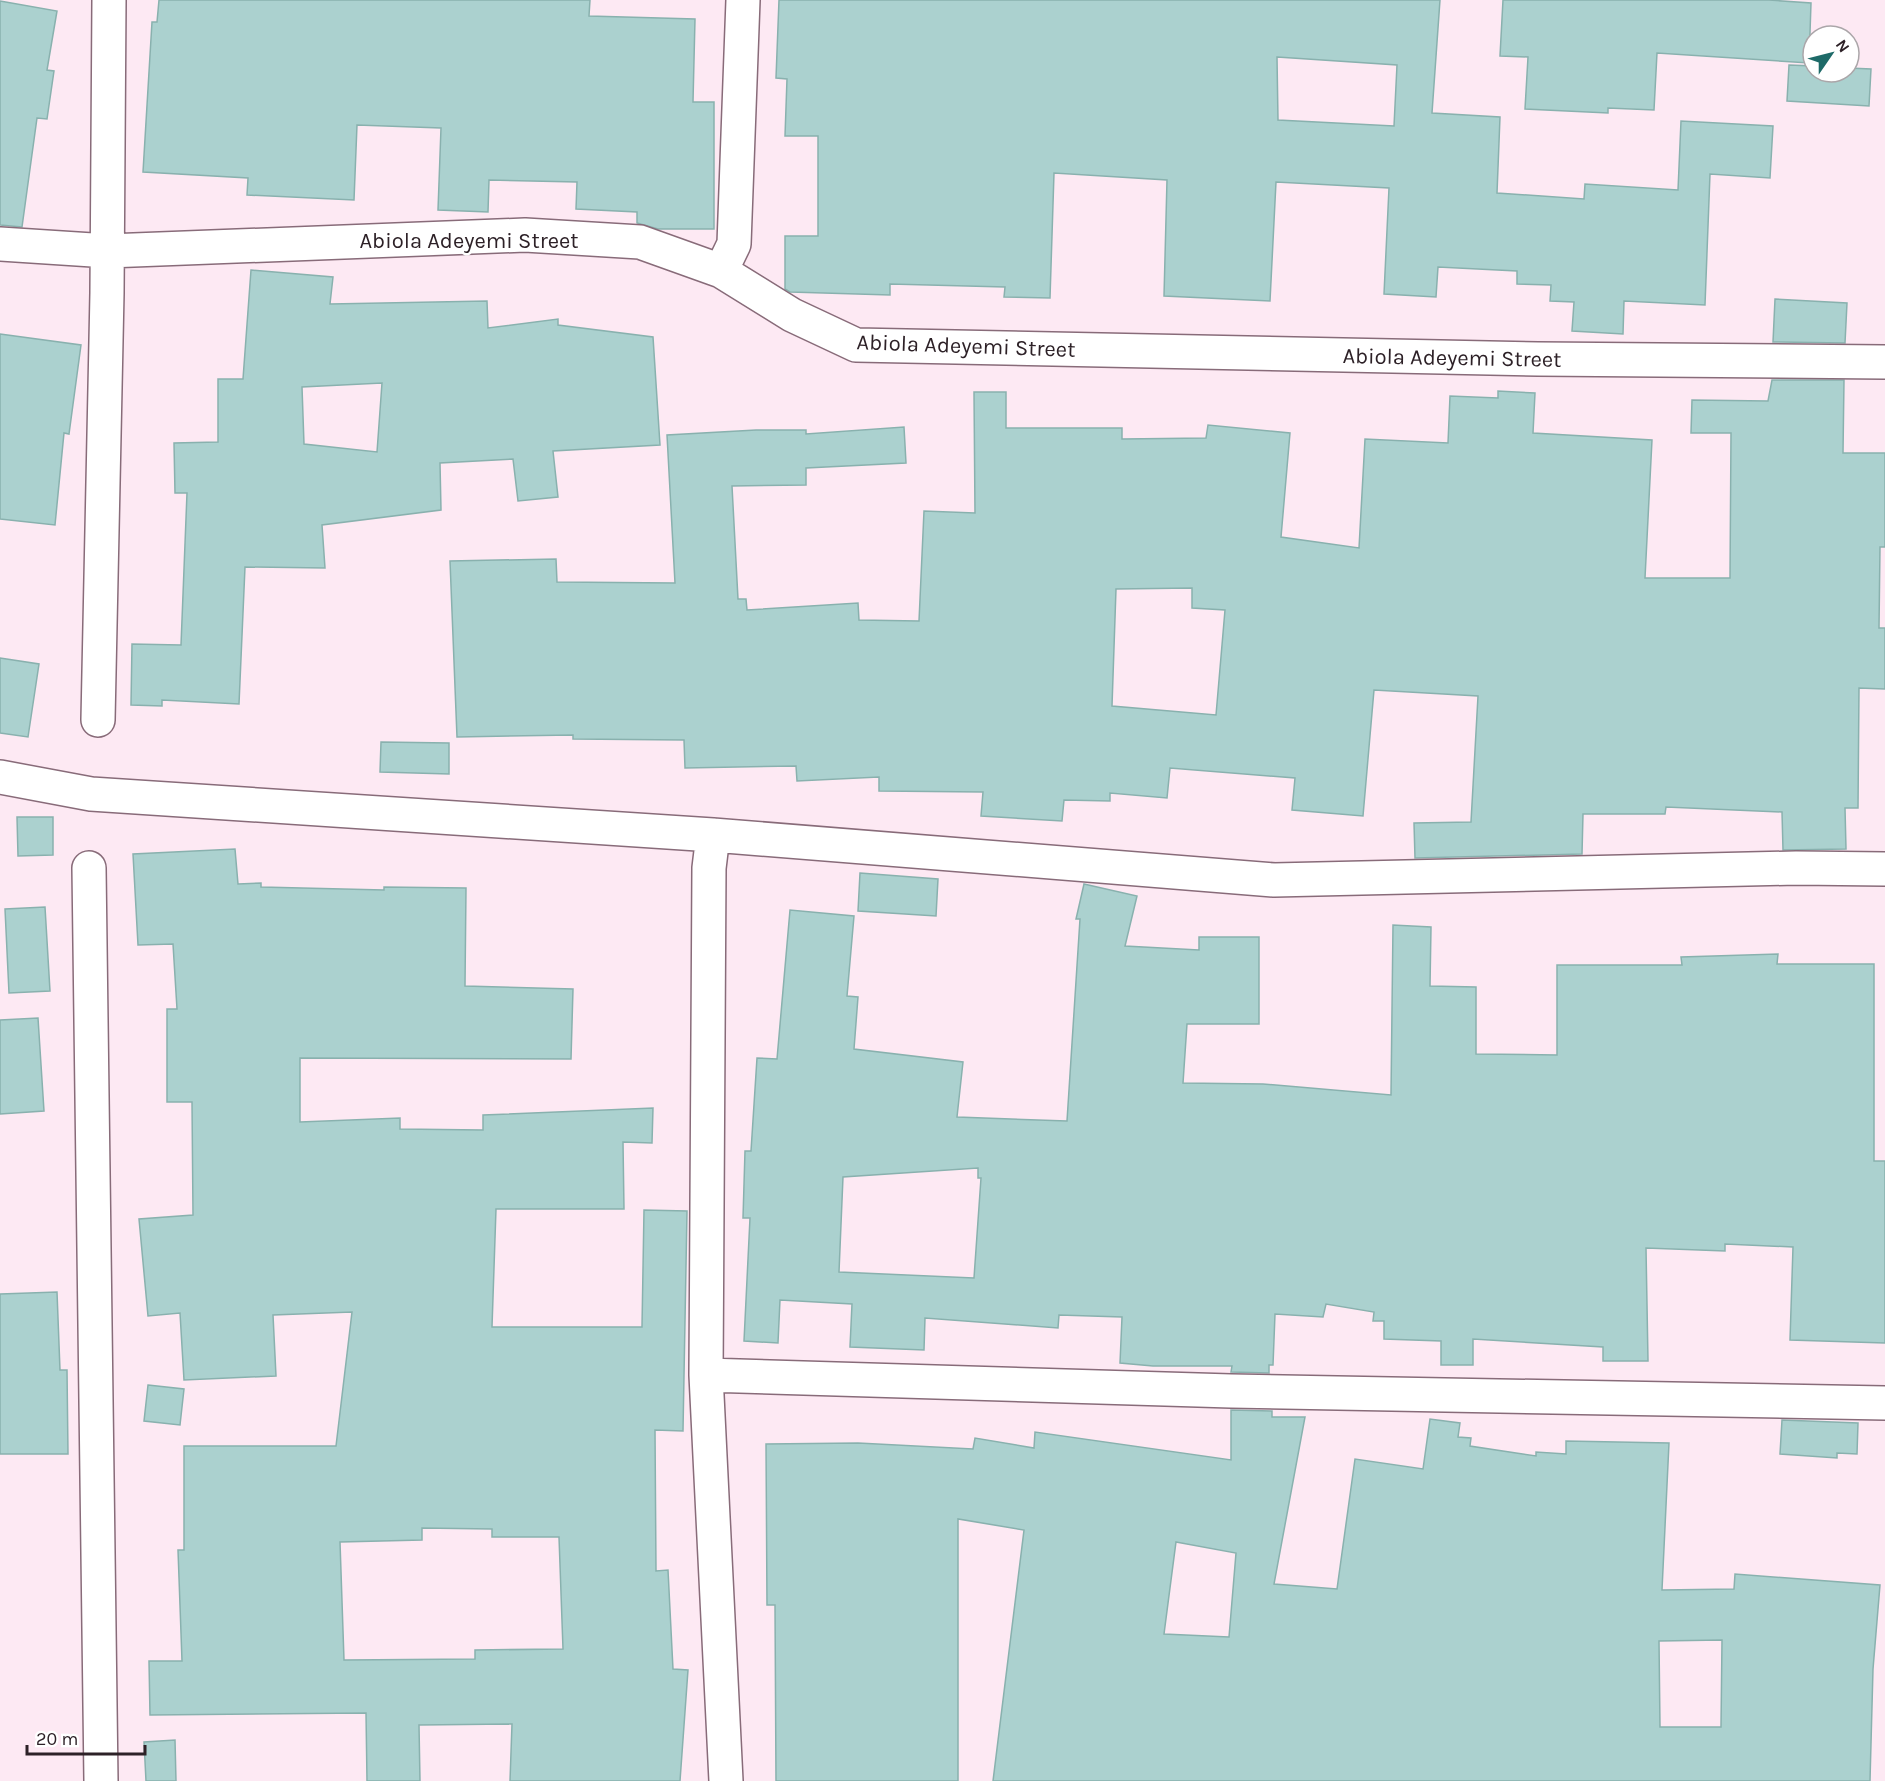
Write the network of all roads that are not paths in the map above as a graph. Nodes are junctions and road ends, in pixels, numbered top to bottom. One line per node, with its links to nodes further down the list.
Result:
1 (110, 0): 4 (street)
2 (743, 0): 5 (street)
3 (0, 244): 4 (street, Abiola Adeyemi Street)
4 (108, 251): 5 (street, Abiola Adeyemi Street); 7 (street)
5 (721, 271): 6 (street, Abiola Adeyemi Street)
6 (1885, 362)
7 (98, 720)
8 (0, 777): 9 (street)
9 (713, 835): 11 (street); 12 (street)
10 (89, 868): 14 (street)
11 (1885, 869)
12 (706, 1375): 13 (street); 15 (street)
13 (1885, 1403)
14 (101, 1781)
15 (726, 1781)

